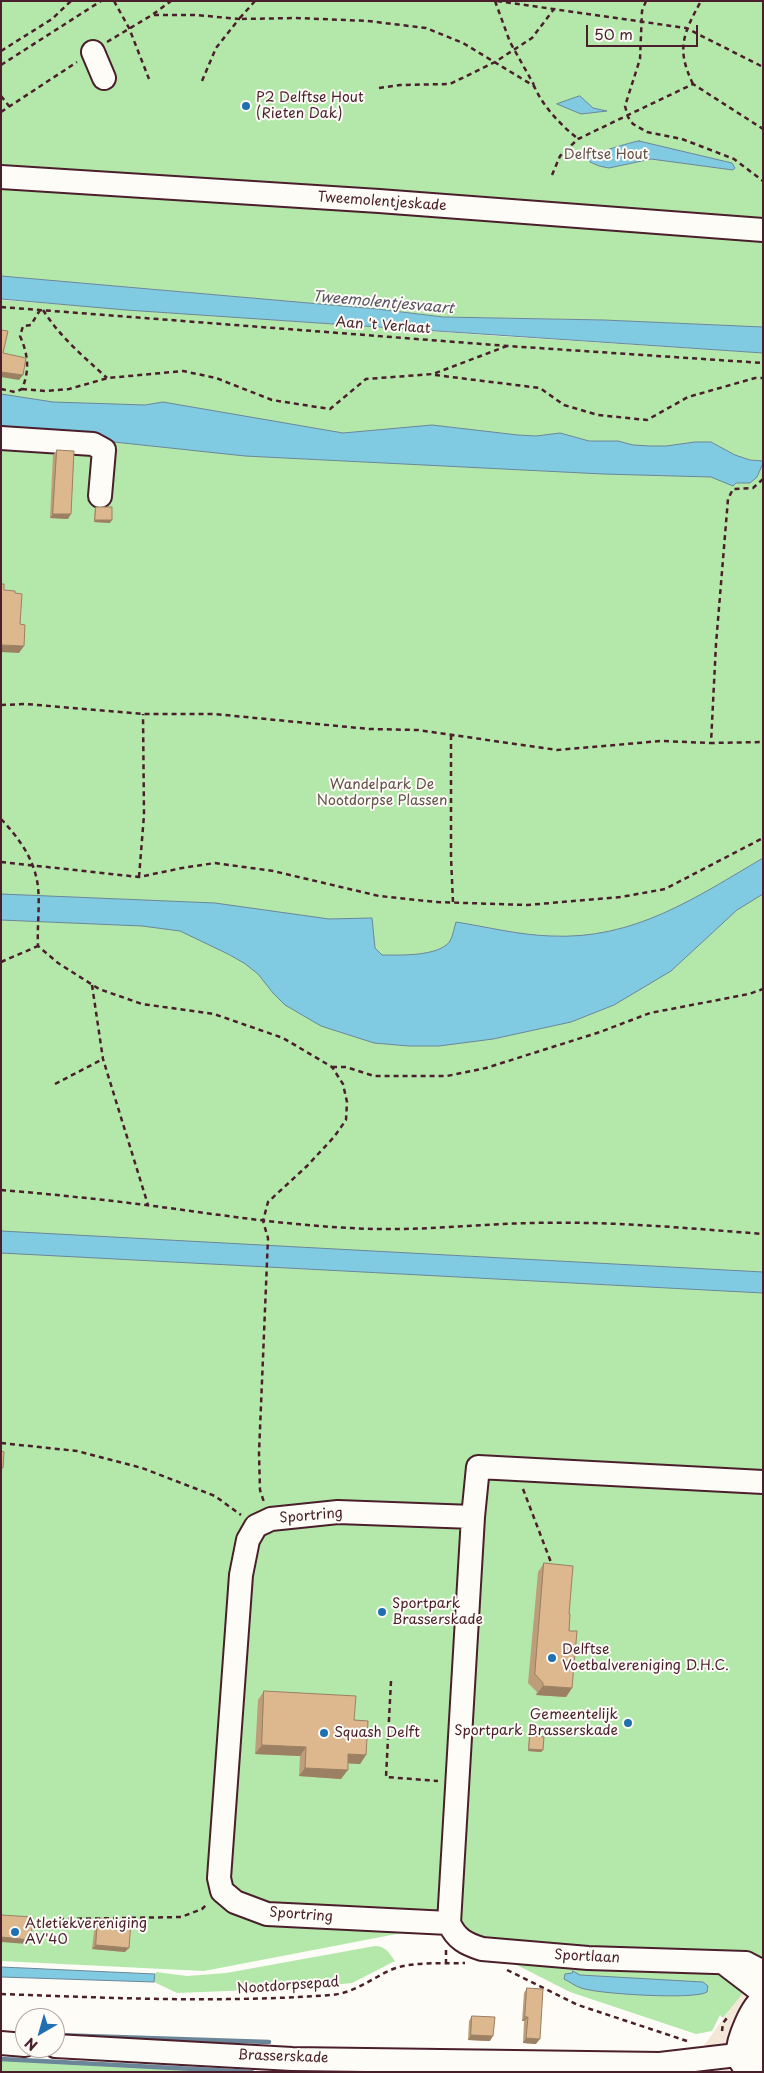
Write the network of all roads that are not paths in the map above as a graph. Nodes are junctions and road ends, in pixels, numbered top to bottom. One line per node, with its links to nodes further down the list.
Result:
1 (93, 52): 2 (street)
2 (104, 78)
3 (1, 177): 4 (street, Tweemolentjeskade)
4 (763, 230)
5 (1, 438): 6 (street)
6 (100, 496)
7 (763, 1482): 8 (street)
8 (473, 1517): 9 (street); 9 (street, Sportring)
9 (451, 1928): 10 (street, Sportlaan)
10 (725, 1964): 11 (street, Sportlaan); 12 (street)
11 (763, 1972)
12 (763, 1993)
13 (763, 1999): 14 (street)
14 (742, 2028): 18 (street)
15 (1, 2043): 16 (street)
16 (15, 2044)
17 (65, 2047): 19 (street, Brasserskade)
18 (752, 2062): 19 (street, Brasserskade)
19 (660, 2064): 20 (street, Brasserskade)
20 (697, 2072)

